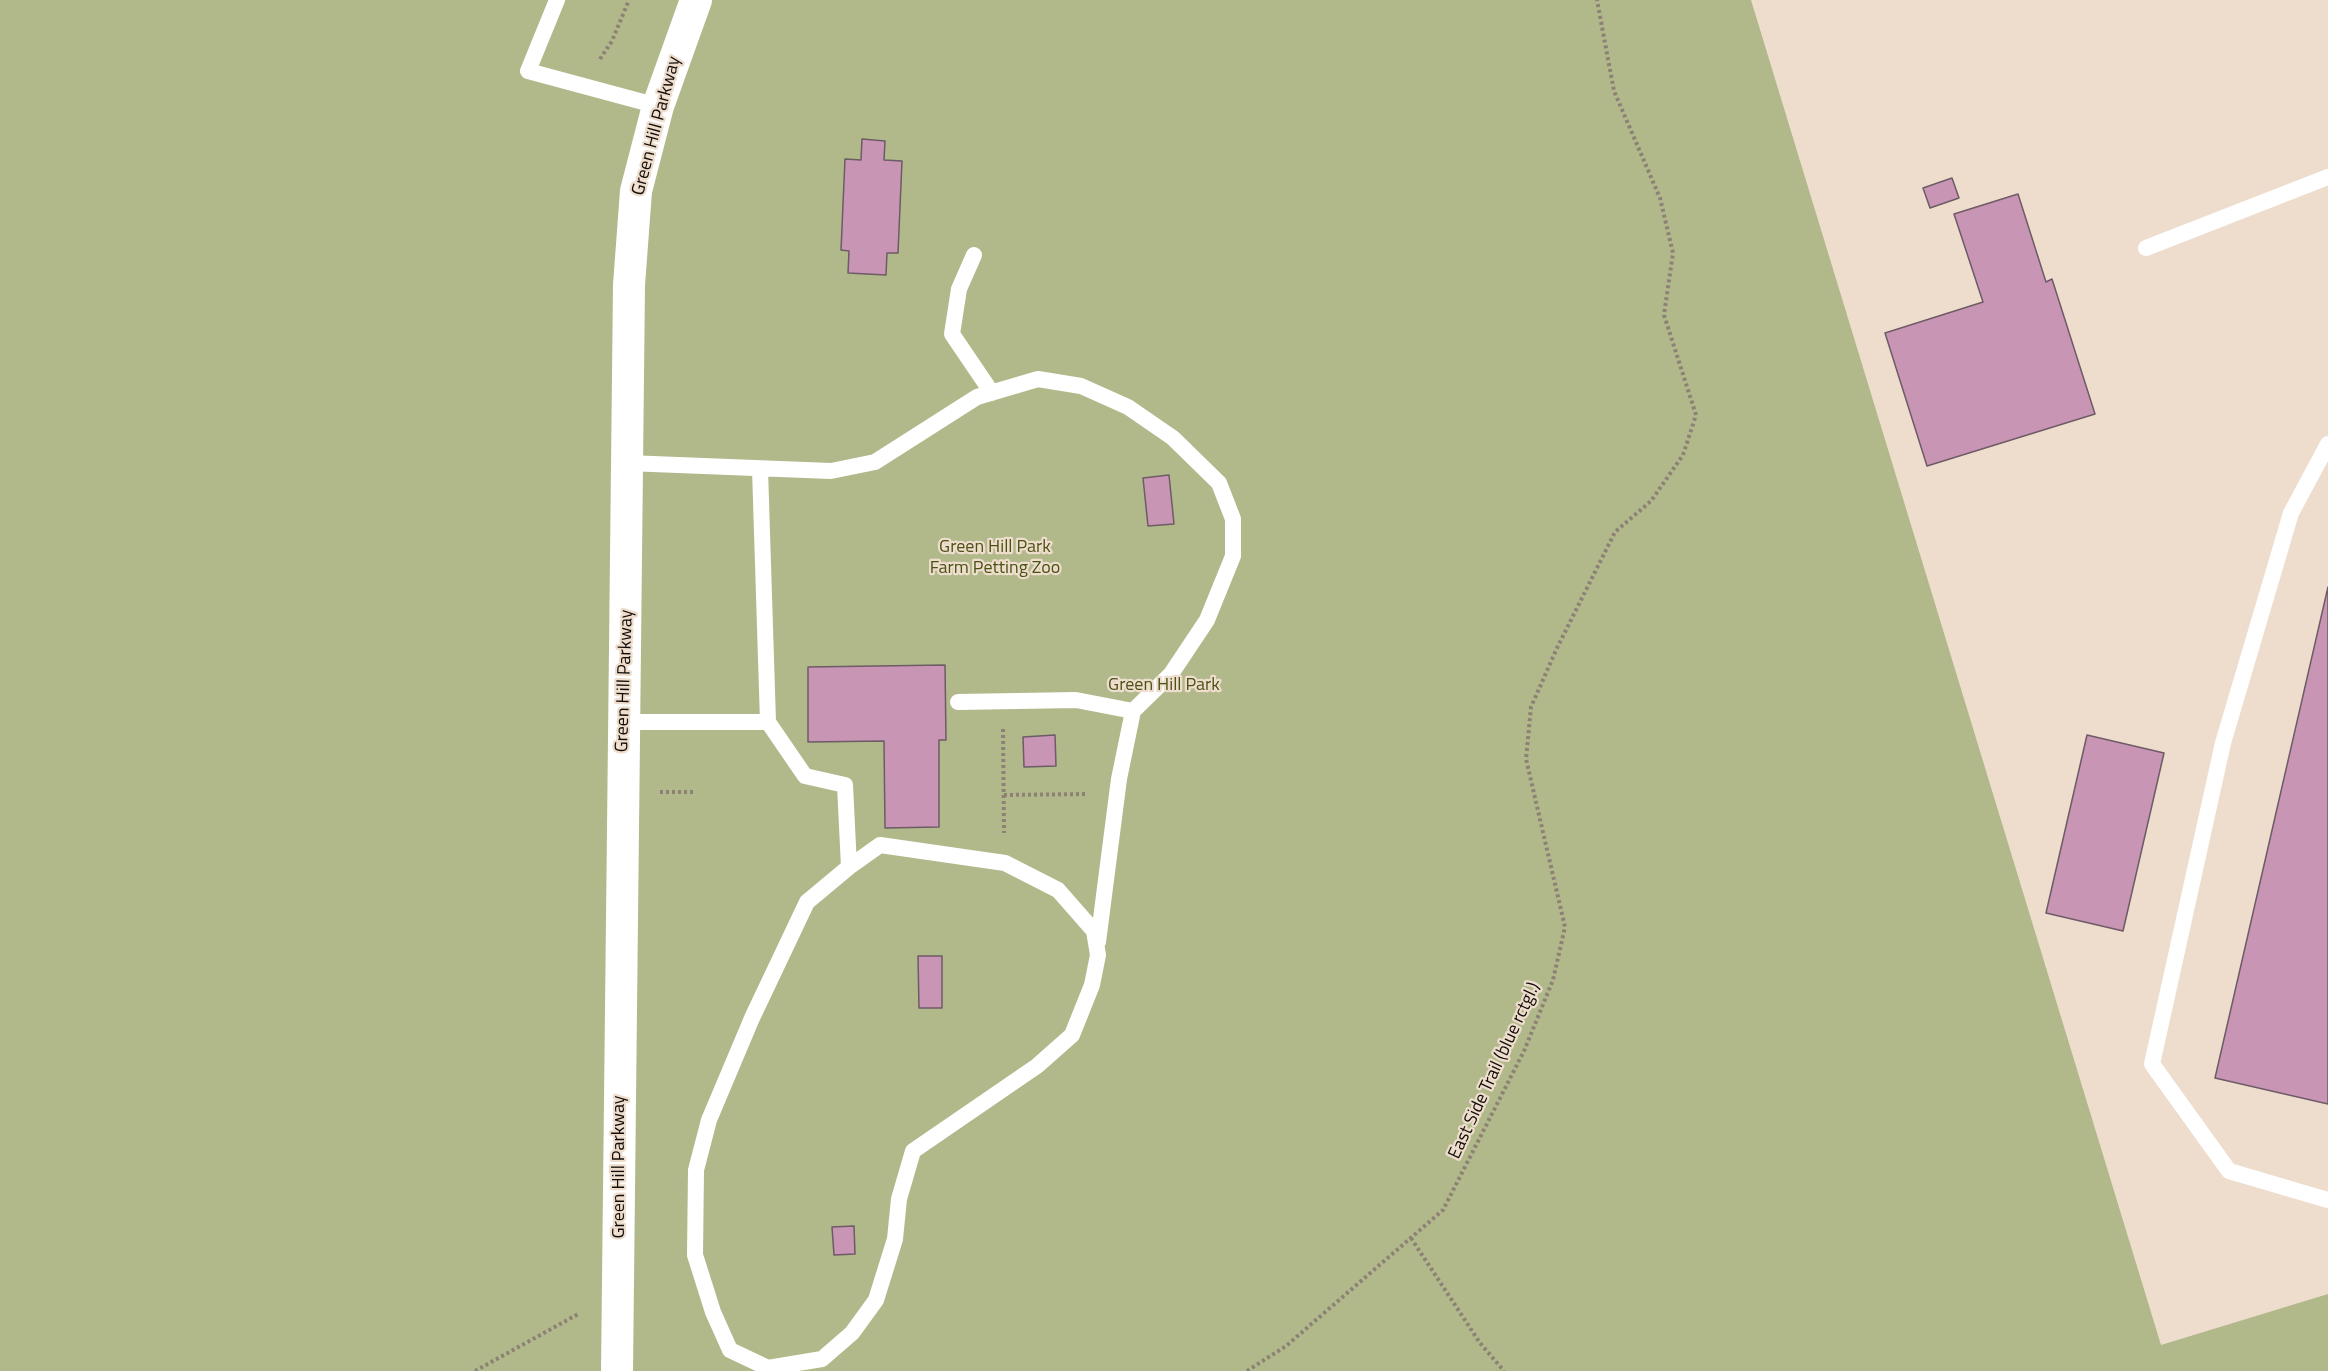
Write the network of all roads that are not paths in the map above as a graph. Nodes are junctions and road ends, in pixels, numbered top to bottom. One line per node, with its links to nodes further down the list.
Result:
1 (558, 0): 3 (lane)
2 (696, 0): 3 (street, Green Hill Parkway)
3 (658, 106): 9 (street, Green Hill Parkway)
4 (2328, 177): 5 (lane)
5 (2146, 248)
6 (974, 255): 7 (lane)
7 (992, 393): 10 (lane); 12 (lane)
8 (2328, 444): 17 (lane)
9 (627, 463): 10 (lane); 13 (street, Green Hill Parkway)
10 (760, 470): 14 (lane)
11 (958, 702): 12 (lane)
12 (1133, 711): 16 (lane)
13 (624, 722): 14 (lane); 18 (street, Green Hill Parkway)
14 (768, 722): 15 (lane)
15 (849, 867): 16 (lane); 16 (lane)
16 (1097, 952)
17 (2328, 1200)
18 (617, 1371)

